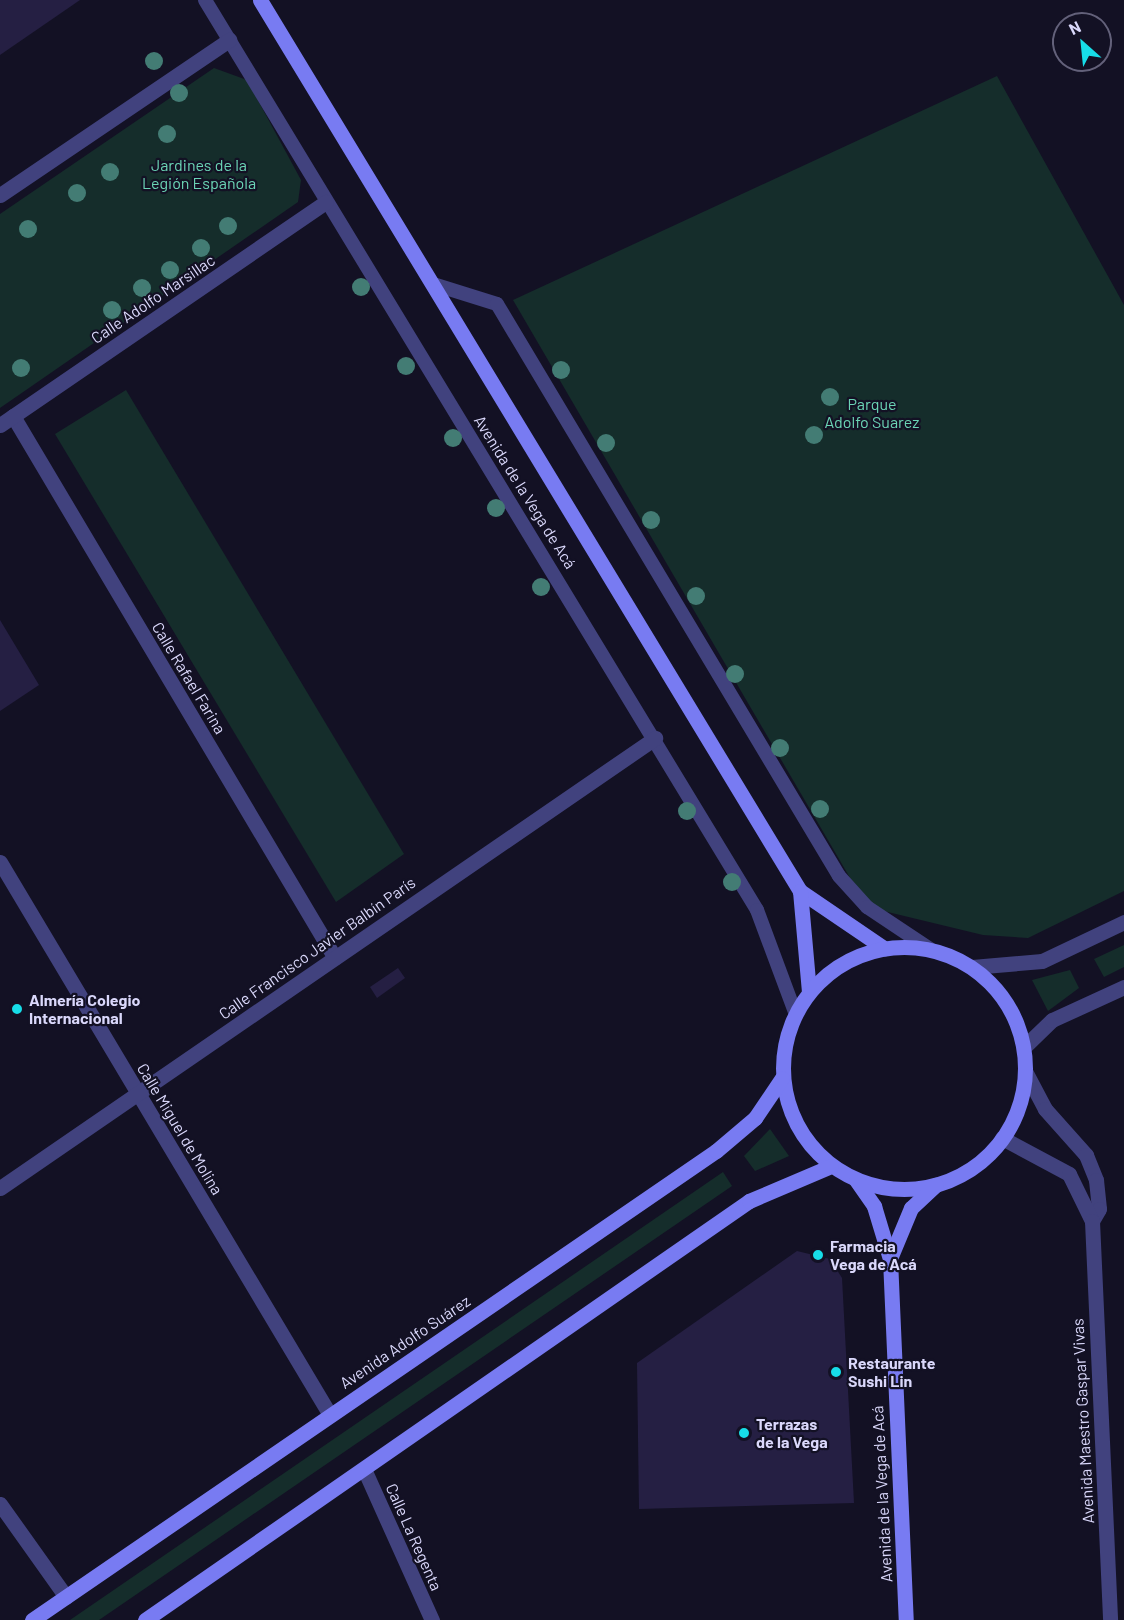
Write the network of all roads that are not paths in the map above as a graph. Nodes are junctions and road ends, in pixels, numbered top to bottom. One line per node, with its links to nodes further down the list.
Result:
1 (205, 0): 3 (lane, Avenida de la Vega de Acá)
2 (260, 0): 6 (main road, Avenida de la Vega de Acá)
3 (229, 40): 4 (street); 5 (lane, Avenida de la Vega de Acá)
4 (0, 195)
5 (326, 202): 7 (street, Calle Adolfo Marsillac); 8 (lane, Avenida de la Vega de Acá)
6 (433, 284): 10 (main road, Avenida de la Vega de Acá); 13 (lane)
7 (6, 421): 14 (street, Calle Rafael Farina)
8 (655, 738): 14 (street, Calle Francisco Javier Balbín París); 18 (lane, Avenida de la Vega de Acá)
9 (0, 862): 22 (street, Calle Miguel de Molina)
10 (800, 891): 12 (main road, Avenida de la Vega de Acá); 17 (main road, Avenida de la Vega de Acá)
11 (1124, 922): 15 (street)
12 (884, 948): 13 (main road); 17 (main road)
13 (930, 949): 15 (main road)
14 (335, 958): 22 (street, Calle Francisco Javier Balbín París)
15 (972, 967): 19 (main road)
16 (1124, 987): 19 (street)
17 (809, 991): 18 (main road)
18 (795, 1012): 21 (main road)
19 (1024, 1047): 20 (main road)
20 (1025, 1071): 23 (main road); 28 (street, Avenida Maestro Gaspar Vivas)
21 (782, 1078): 24 (main road); 30 (main road, Avenida Adolfo Suárez)
22 (138, 1094): 27 (street, Calle Francisco Javier Balbín París); 30 (street, Calle Miguel de Molina)
23 (1002, 1138): 26 (main road); 28 (street, Avenida Maestro Gaspar Vivas)
24 (831, 1166): 25 (main road); 31 (main road)
25 (856, 1180): 26 (main road); 29 (main road, Avenida de la Vega de Acá)
26 (937, 1184): 29 (main road, Avenida de la Vega de Acá)
27 (0, 1188)
28 (1092, 1221): 38 (street, Avenida Maestro Gaspar Vivas)
29 (890, 1259): 37 (main road, Avenida de la Vega de Acá)
30 (330, 1415): 33 (main road, Avenida Adolfo Suárez)
31 (364, 1468): 35 (main road); 36 (street, Calle La Regenta)
32 (0, 1504): 33 (street)
33 (66, 1597): 34 (main road, Avenida Adolfo Suárez)
34 (32, 1620)
35 (145, 1620)
36 (432, 1620)
37 (906, 1620)
38 (1110, 1620)

